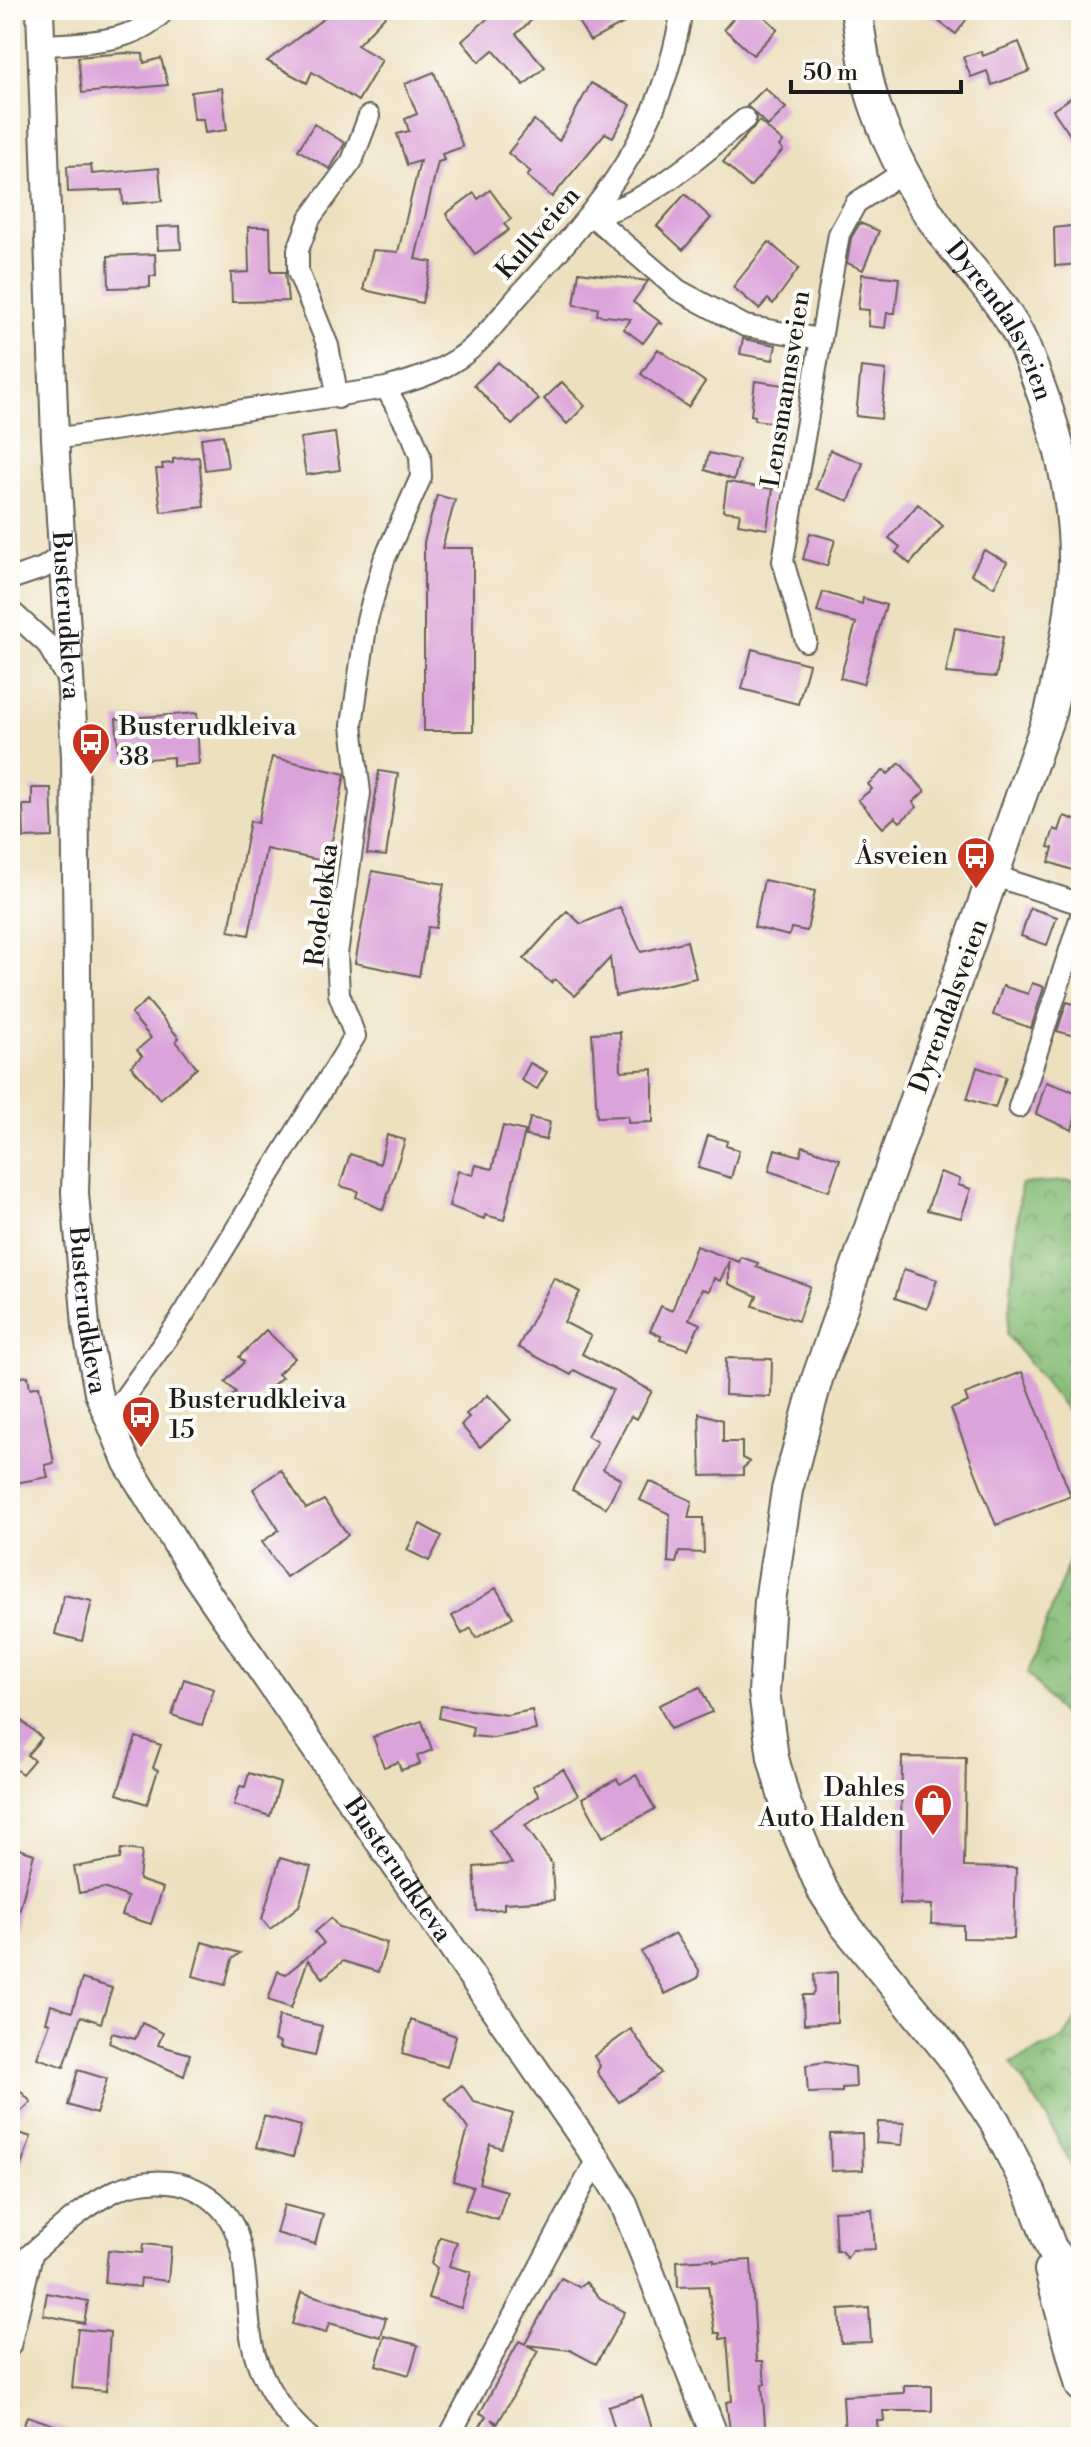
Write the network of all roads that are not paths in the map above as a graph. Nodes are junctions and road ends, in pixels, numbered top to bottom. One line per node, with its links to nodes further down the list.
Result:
1 (40, 10): 5 (street, Busterudkleva)
2 (165, 10): 5 (street)
3 (682, 10): 9 (street, Kullveien)
4 (856, 10): 8 (main road, Dyrendalsveien)
5 (41, 46): 13 (street, Busterudkleva)
6 (369, 116): 12 (street)
7 (745, 119): 9 (street)
8 (903, 172): 10 (street, Lensmannsveien); 19 (main road, Dyrendalsveien)
9 (592, 216): 10 (street); 11 (street, Kullveien)
10 (820, 339): 17 (street, Lensmannsveien)
11 (386, 388): 12 (street, Kullveien); 23 (street, Rodeløkka)
12 (338, 398): 13 (street, Kullveien)
13 (55, 439): 14 (street, Busterudkleva)
14 (62, 555): 15 (street); 18 (street, Busterudkleva)
15 (10, 579)
16 (10, 610): 18 (street)
17 (806, 641)
18 (70, 684): 23 (street, Busterudkleva)
19 (995, 876): 20 (street); 25 (main road, Dyrendalsveien)
20 (1081, 904)
21 (1081, 916): 22 (street)
22 (1019, 1107)
23 (108, 1421): 24 (street, Busterudkleva)
24 (597, 2159): 32 (street); 33 (street, Busterudkleva)
25 (1051, 2248): 28 (main road); 30 (main road)
26 (32, 2254): 27 (street); 29 (street); 31 (street)
27 (10, 2271)
28 (1081, 2305)
29 (10, 2346)
30 (1081, 2386)
31 (309, 2437)
32 (449, 2437)
33 (715, 2437)

